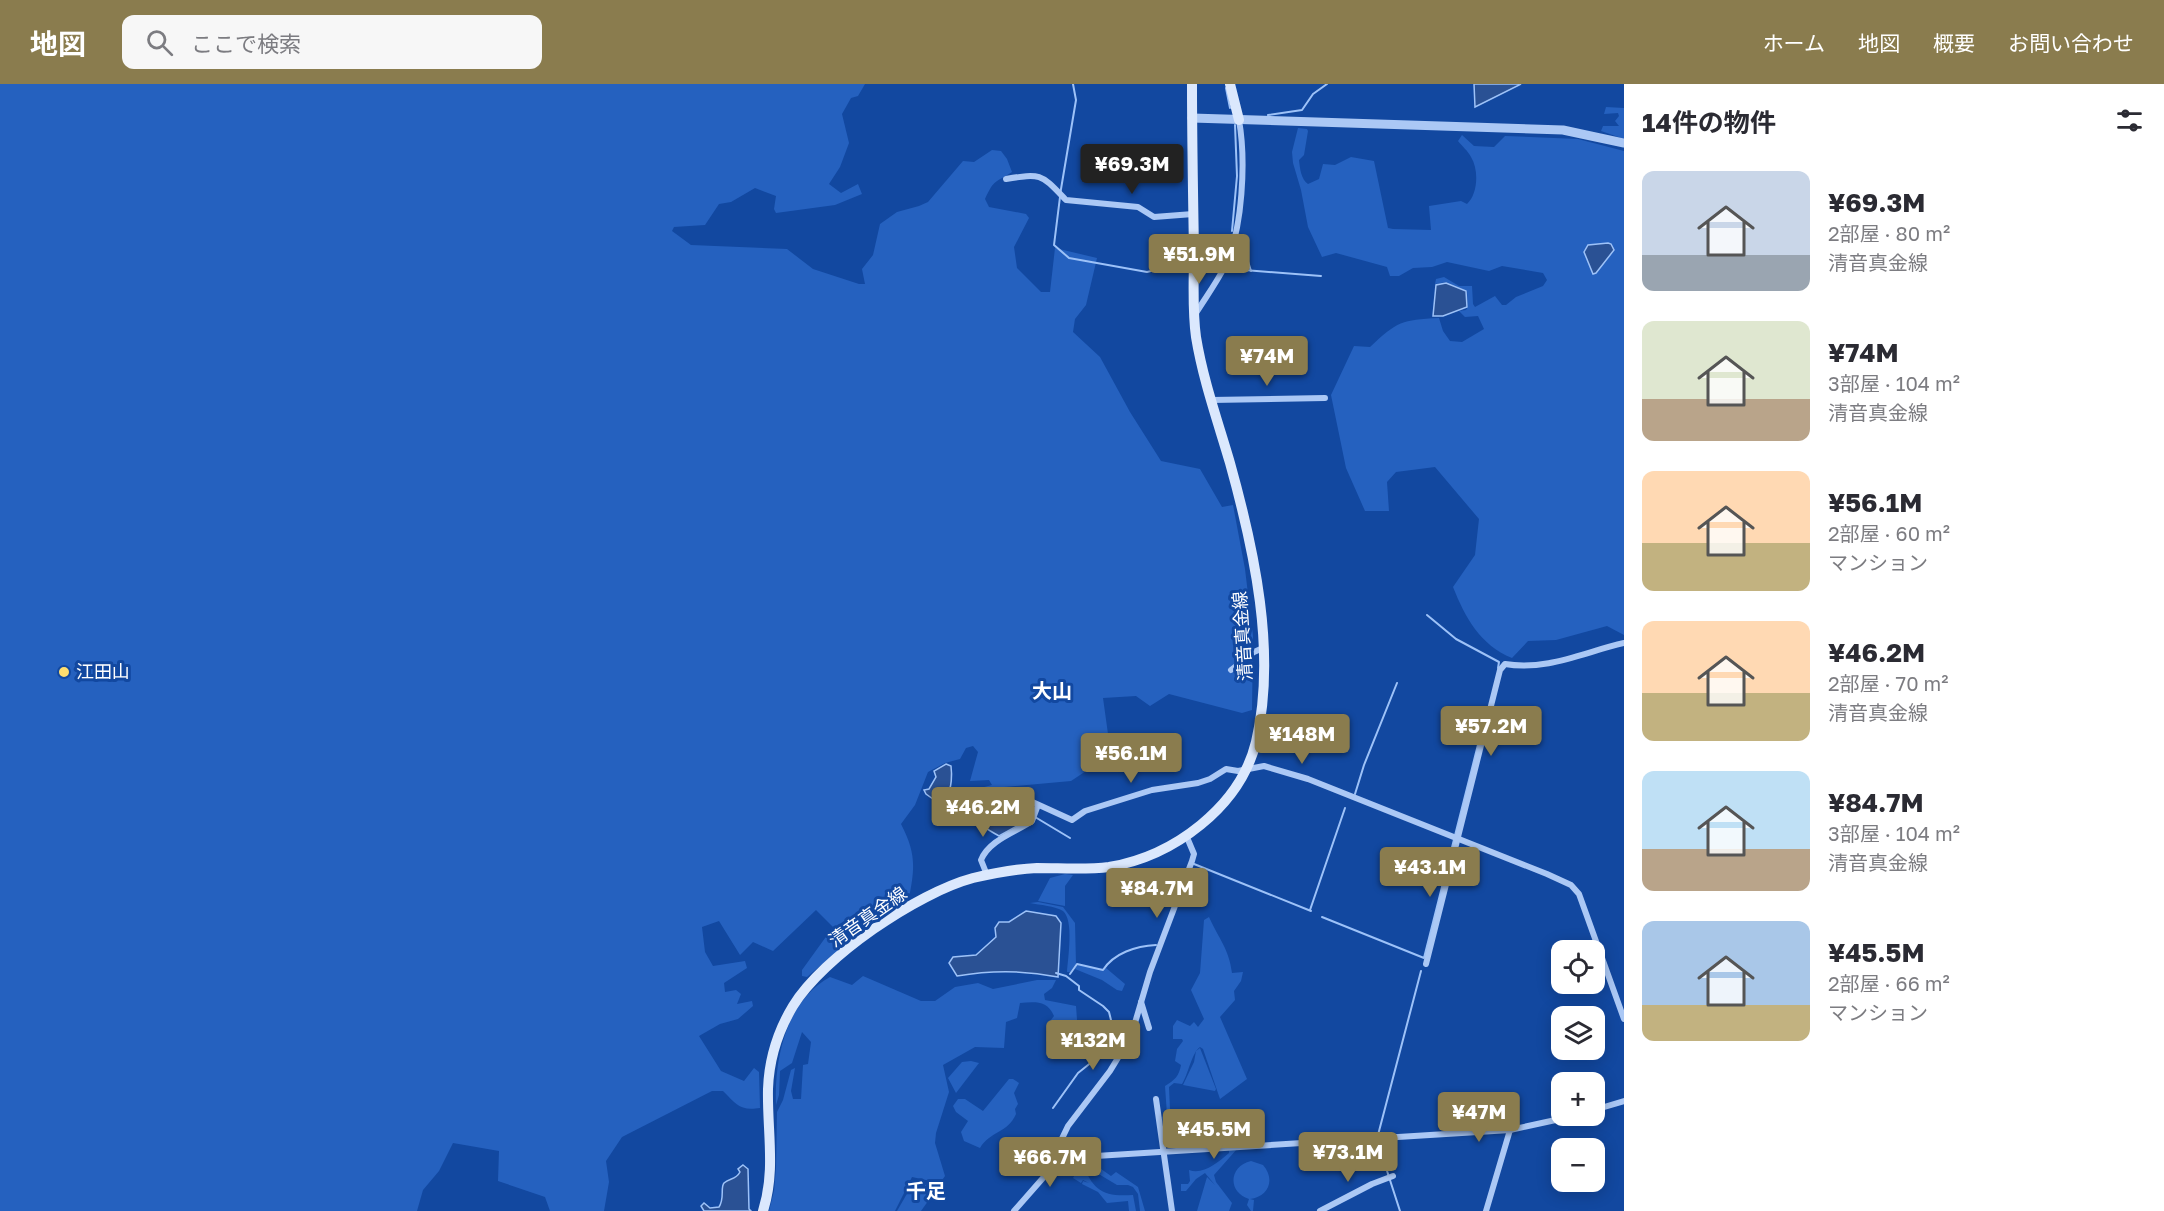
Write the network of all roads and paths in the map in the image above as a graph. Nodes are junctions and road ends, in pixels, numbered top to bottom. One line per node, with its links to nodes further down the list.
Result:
1 (1192, 84): 3 (main road, 清音真金線)
2 (1230, 84): 4 (main road)
3 (1192, 118): 4 (street); 7 (main road, 清音真金線)
4 (1239, 120): 5 (street); 8 (street)
5 (1624, 143)
6 (1006, 179): 7 (street)
7 (1193, 214): 8 (main road, 清音真金線)
8 (1194, 316): 10 (main road, 清音真金線)
9 (1324, 398): 10 (street)
10 (1210, 400): 12 (main road, 清音真金線)
11 (1624, 643): 18 (street)
12 (1263, 648): 13 (street); 14 (main road, 清音真金線)
13 (1231, 670)
14 (1247, 768): 16 (street); 17 (main road, 清音真金線); 18 (street)
15 (1017, 795): 16 (street)
16 (1038, 805): 19 (street)
17 (1186, 835): 19 (main road, 清音真金線); 21 (street)
18 (1456, 838): 20 (street); 22 (street)
19 (987, 875): 32 (main road, 清音真金線)
20 (1426, 964)
21 (1141, 1002): 23 (street); 29 (street)
22 (1624, 1019)
23 (1149, 1028)
24 (1156, 1099): 30 (street)
25 (1624, 1101): 26 (street)
26 (1605, 1107)
27 (1551, 1121): 28 (street)
28 (1510, 1130): 30 (street); 36 (street)
29 (1058, 1145): 30 (street); 33 (street)
30 (1164, 1150): 34 (street)
31 (1391, 1177): 35 (street)
32 (763, 1211)
33 (1014, 1211)
34 (1172, 1211)
35 (1320, 1211)
36 (1486, 1211)

